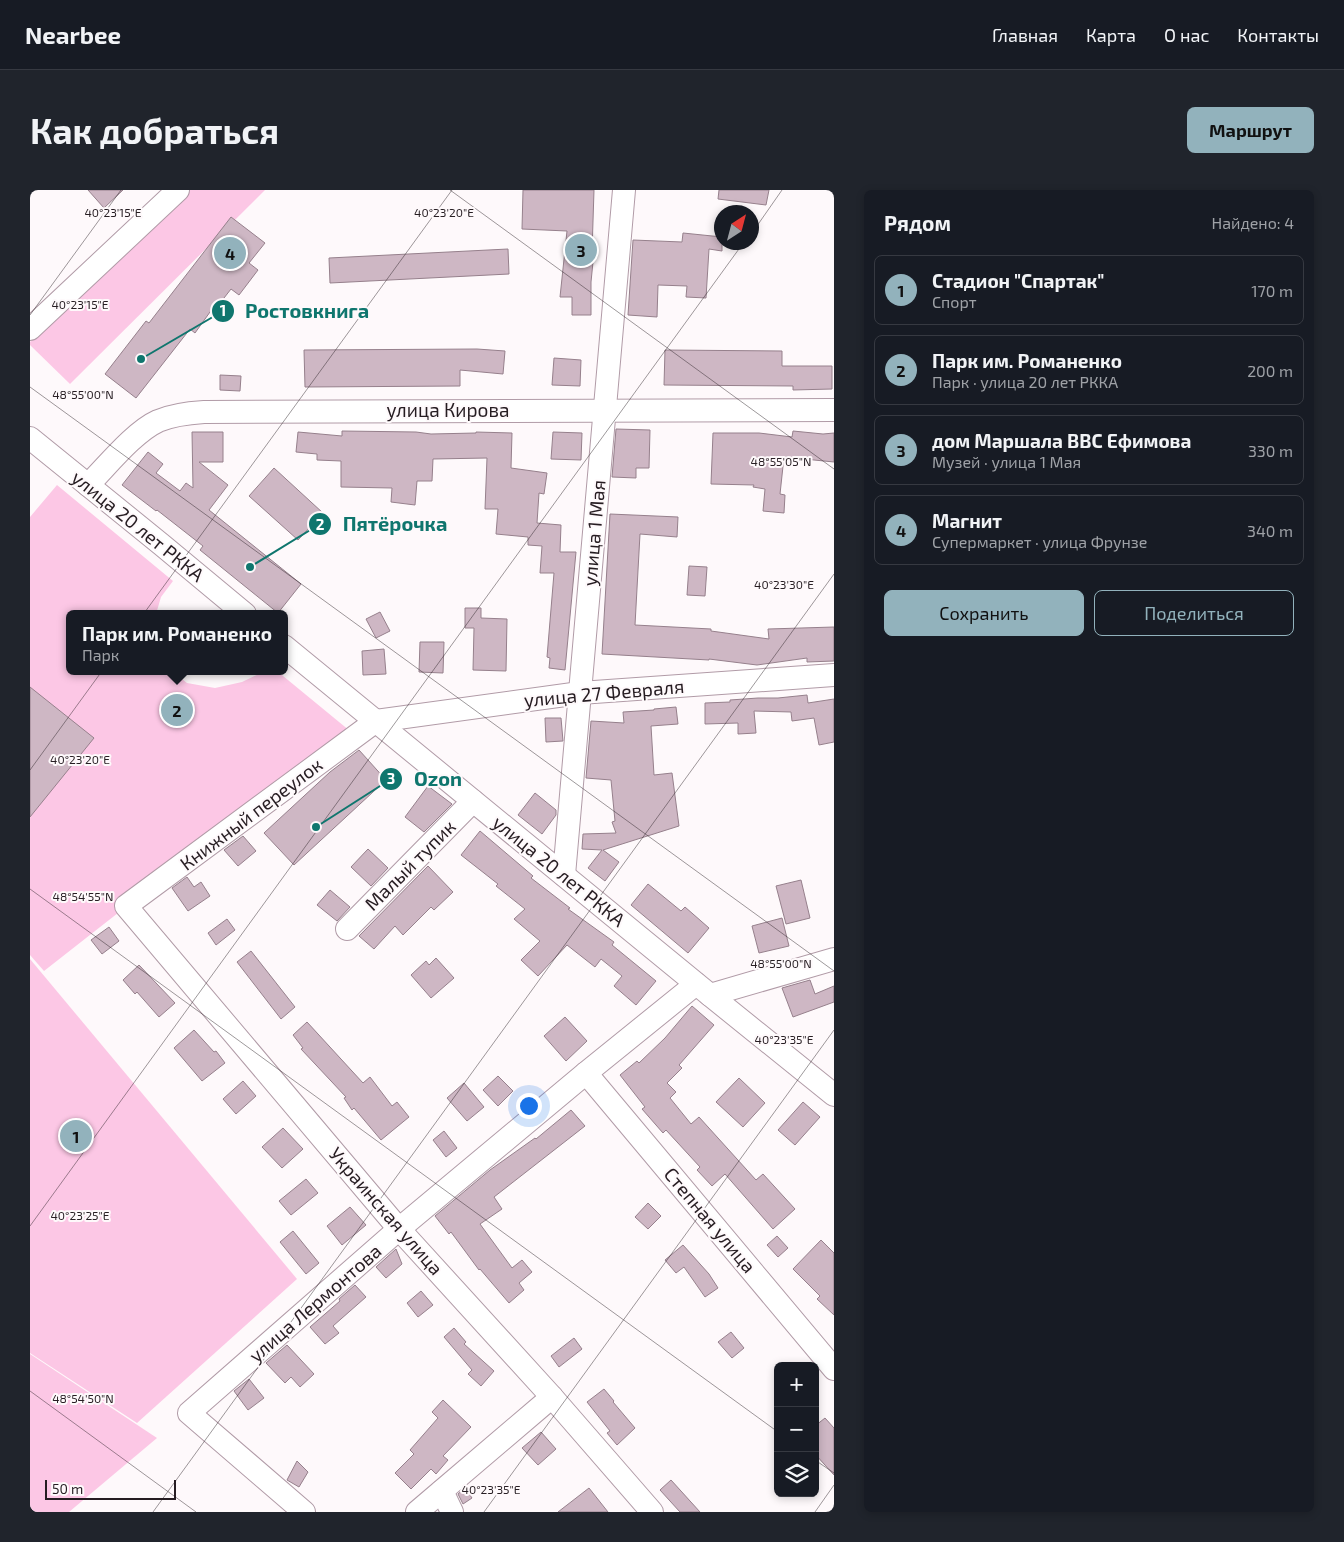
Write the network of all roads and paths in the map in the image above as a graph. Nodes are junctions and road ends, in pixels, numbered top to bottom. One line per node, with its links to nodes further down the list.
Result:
1 (178, 190): 3 (street)
2 (624, 190): 4 (street, улица 1 Мая)
3 (30, 329)
4 (604, 409): 5 (street, улица Кирова); 7 (street, улица Кирова); 11 (street, улица 1 Мая)
5 (834, 410)
6 (30, 438): 7 (street, улица 20 лет РККА)
7 (88, 485): 8 (street, улица 20 лет РККА)
8 (240, 610)
9 (288, 649): 12 (street, улица 20 лет РККА)
10 (834, 675): 11 (street, улица 27 Февраля)
11 (580, 693): 12 (street, улица 27 Февраля); 14 (street, улица 1 Мая)
12 (376, 721): 13 (street, улица 20 лет РККА); 15 (street, Книжный переулок)
13 (473, 801): 14 (street, улица 20 лет РККА); 16 (street, Малый тупик)
14 (564, 875): 18 (street, улица 20 лет РККА)
15 (126, 906): 21 (street, Украинская улица)
16 (347, 929)
17 (834, 959): 18 (street, улица Лермонтова)
18 (703, 990): 19 (street, улица Лермонтова); 20 (street, улица 20 лет РККА)
19 (586, 1073): 21 (street, улица Лермонтова); 22 (street, Степная улица)
20 (834, 1095)
21 (399, 1228): 23 (street, Украинская улица); 25 (street, улица Лермонтова)
22 (834, 1369)
23 (552, 1397): 24 (street); 28 (street, Украинская улица)
24 (442, 1492): 26 (street); 27 (street)
25 (304, 1512)
26 (417, 1512)
27 (452, 1512)
28 (652, 1512)

